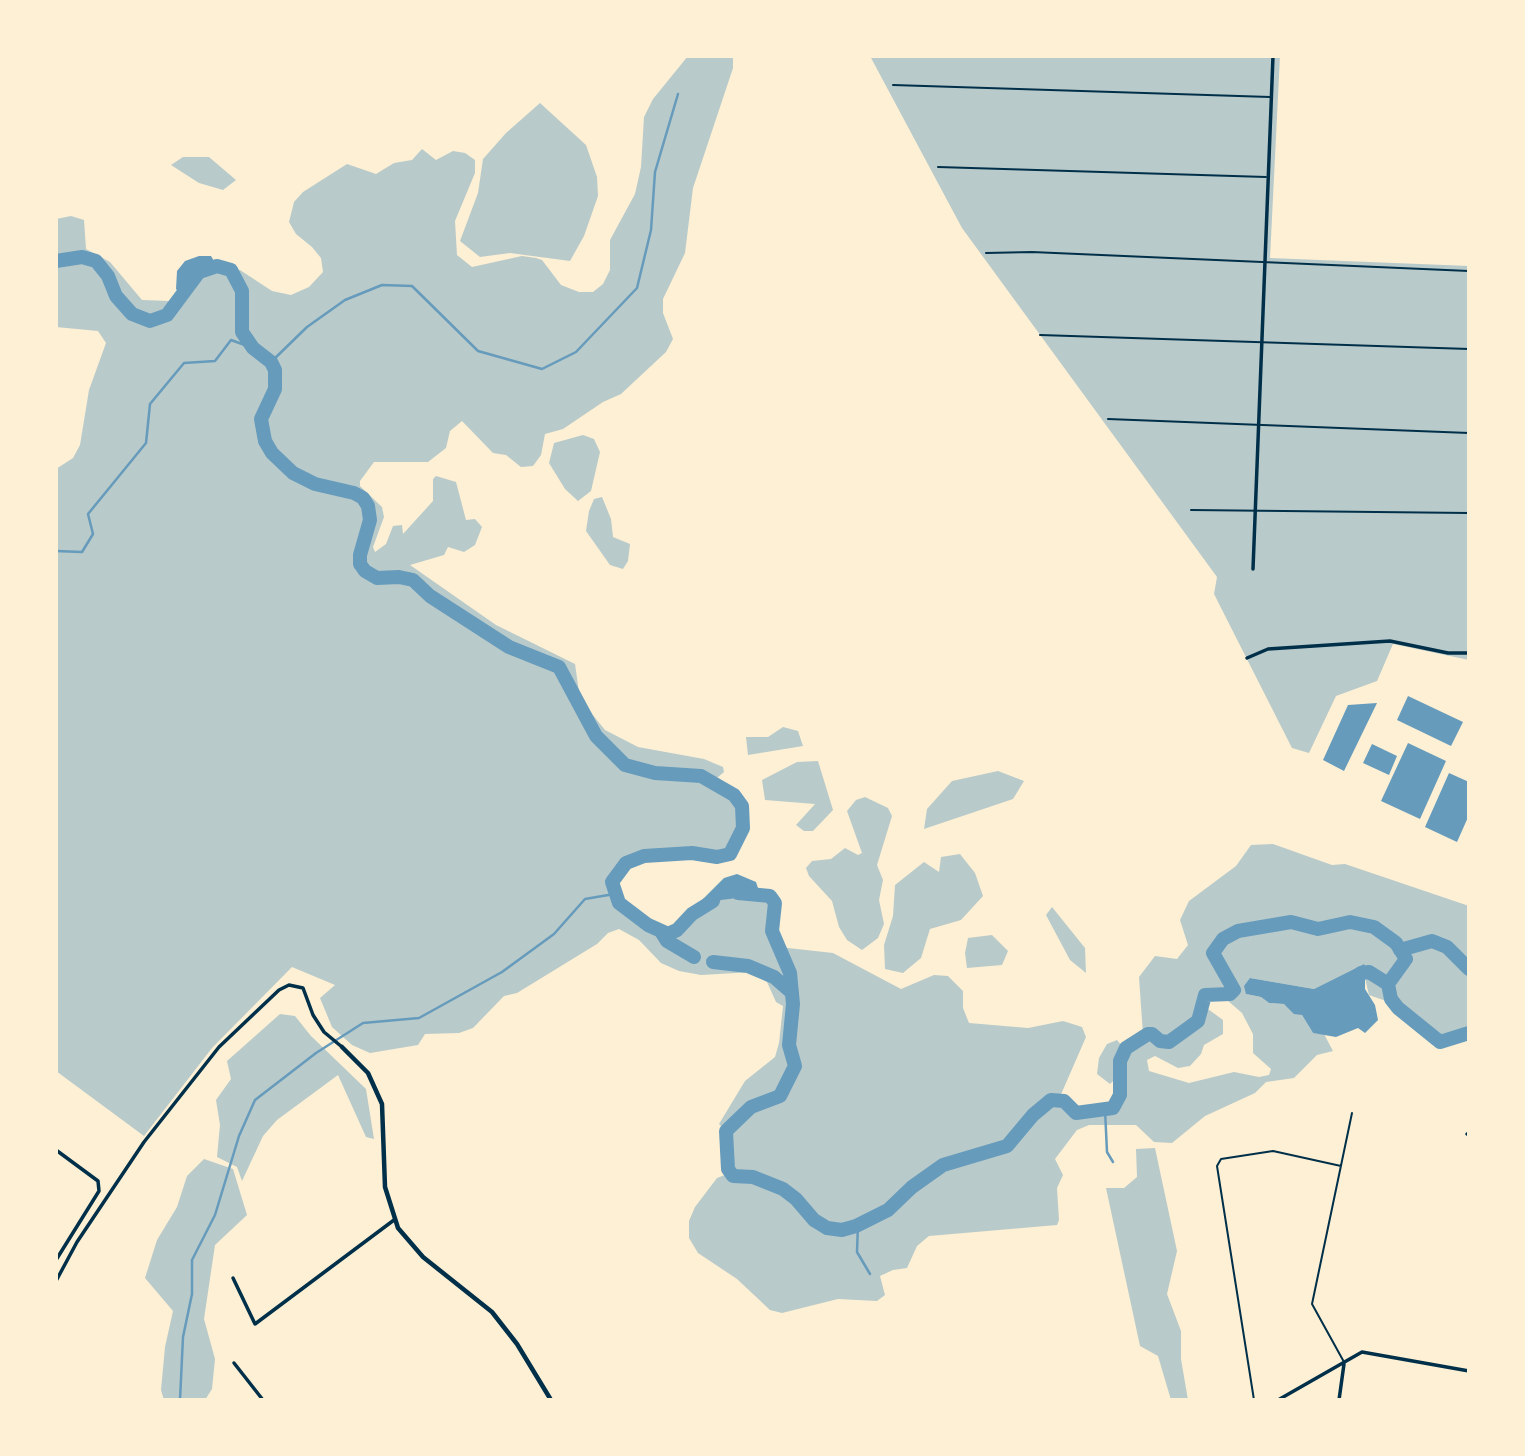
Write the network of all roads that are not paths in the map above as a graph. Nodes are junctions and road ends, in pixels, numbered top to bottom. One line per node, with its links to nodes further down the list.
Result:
1 (1273, 56): 3 (street)
2 (893, 85): 3 (lane)
3 (1270, 97): 5 (street)
4 (938, 167): 5 (lane)
5 (1268, 177): 7 (street)
6 (986, 253): 7 (lane)
7 (1265, 264): 8 (lane); 10 (street)
8 (1469, 271)
9 (1040, 335): 10 (lane)
10 (1260, 342): 11 (lane); 13 (street)
11 (1469, 349)
12 (1108, 419): 13 (lane)
13 (1259, 423): 14 (lane); 16 (street)
14 (1469, 433)
15 (1191, 510): 16 (lane)
16 (1256, 513): 17 (lane); 18 (street)
17 (1469, 513)
18 (1253, 569)
19 (1469, 653): 20 (street)
20 (1247, 658)
21 (342, 1047): 25 (street); 28 (street)
22 (1352, 1113): 24 (lane)
23 (56, 1150): 26 (street)
24 (1341, 1166): 29 (lane); 34 (lane)
25 (394, 1220): 27 (street); 33 (street)
26 (56, 1259)
27 (233, 1278)
28 (56, 1281)
29 (1344, 1362): 31 (street); 35 (street); 36 (street)
30 (234, 1363): 32 (street)
31 (1469, 1370)
32 (263, 1400)
33 (551, 1400)
34 (1254, 1400)
35 (1278, 1400)
36 (1339, 1400)

